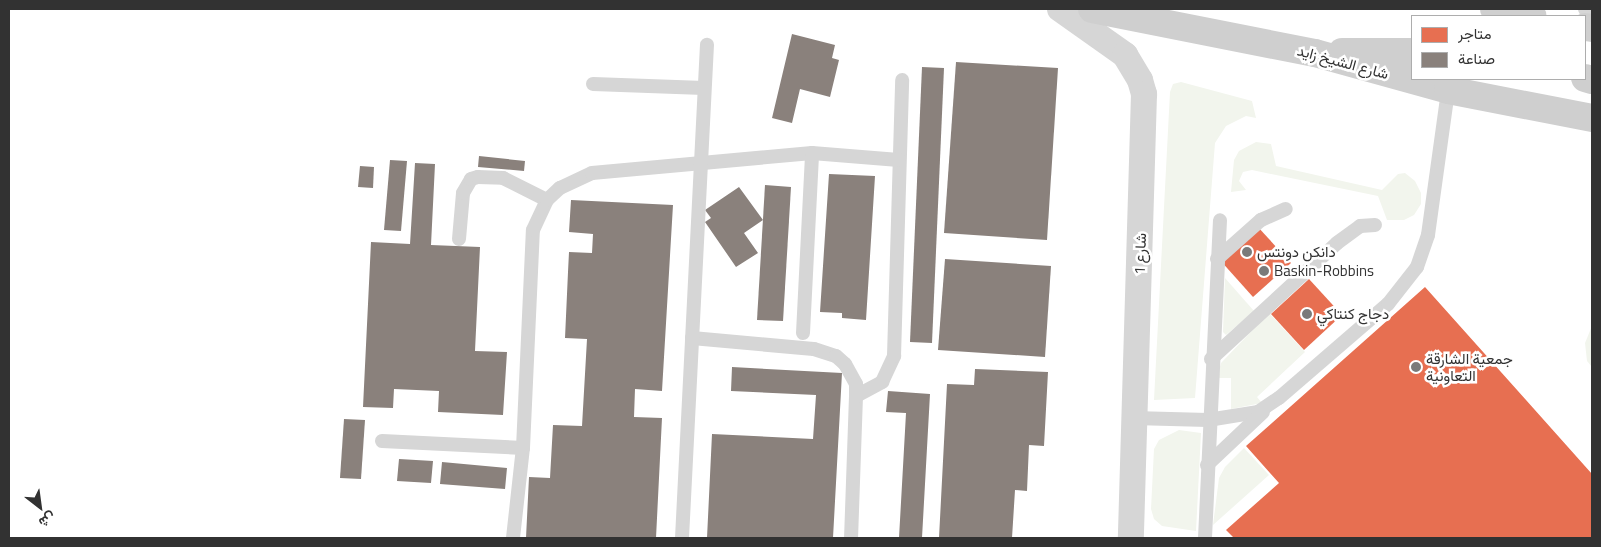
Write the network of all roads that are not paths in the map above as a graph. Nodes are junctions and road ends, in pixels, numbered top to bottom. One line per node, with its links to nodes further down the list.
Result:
1 (1060, 9): 31 (street, شارع 1)
2 (1092, 9): 9 (main road, شارع الشيخ زايد)
3 (1494, 9): 5 (main road)
4 (1585, 9): 6 (lane)
5 (1527, 15)
6 (1592, 22)
7 (707, 45): 14 (lane)
8 (1411, 52): 9 (main road)
9 (1315, 53): 11 (main road, شارع الشيخ زايد)
10 (902, 80): 18 (lane)
11 (1411, 80)
12 (1412, 80): 15 (main road, شارع الشيخ زايد)
13 (593, 84): 14 (lane)
14 (704, 88): 19 (lane)
15 (1448, 90): 16 (main road, شارع الشيخ زايد); 30 (lane)
16 (1592, 118)
17 (812, 154): 18 (lane); 19 (lane); 26 (lane)
18 (899, 160): 29 (lane)
19 (700, 163): 20 (lane); 27 (lane)
20 (547, 200): 24 (lane); 34 (lane)
21 (1286, 209): 25 (lane)
22 (1220, 220): 25 (lane)
23 (1376, 225): 28 (lane)
24 (459, 238)
25 (1217, 259): 28 (lane)
26 (803, 333)
27 (692, 338): 29 (lane); 37 (lane)
28 (1211, 359): 32 (lane)
29 (856, 396): 38 (lane)
30 (1269, 406): 32 (lane); 35 (lane)
31 (1133, 418): 32 (lane); 39 (street, شارع 1)
32 (1208, 420): 35 (lane)
33 (382, 441): 34 (lane)
34 (523, 448): 36 (lane)
35 (1207, 466): 40 (lane)
36 (513, 538)
37 (682, 538)
38 (851, 538)
39 (1131, 538)
40 (1205, 538)

